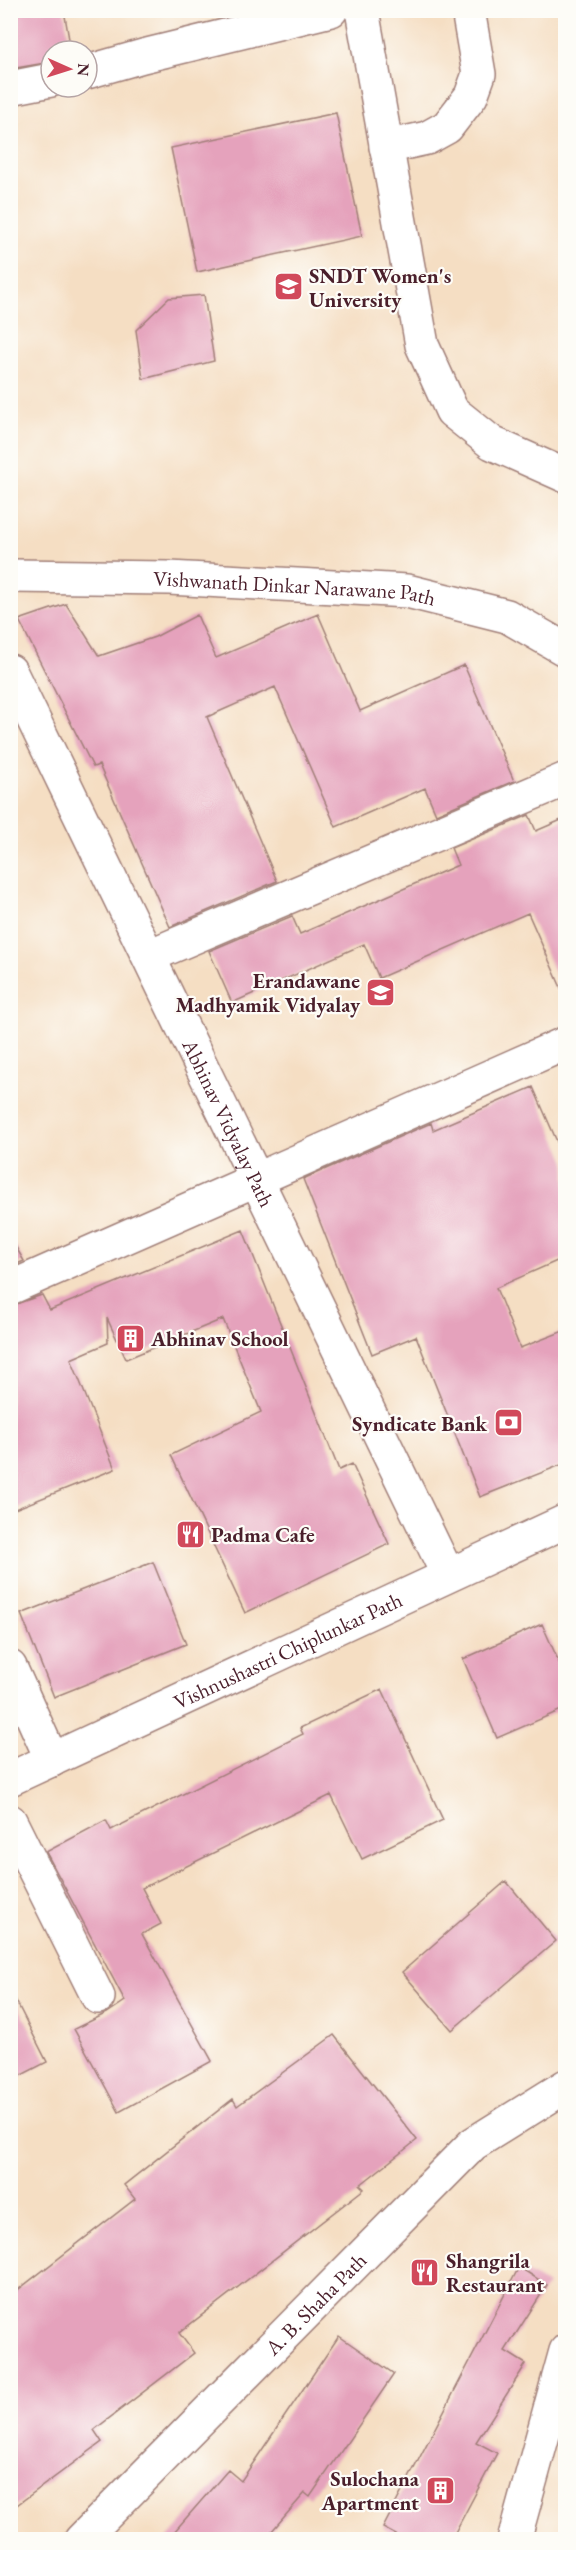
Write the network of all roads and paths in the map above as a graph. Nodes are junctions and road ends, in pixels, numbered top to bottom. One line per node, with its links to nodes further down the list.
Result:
1 (331, 10): 4 (street)
2 (362, 10): 7 (street)
3 (468, 10): 7 (street)
4 (99, 69)
5 (39, 82): 6 (street)
6 (10, 88)
7 (386, 147): 8 (street)
8 (566, 476)
9 (10, 576): 10 (street, Vishwanath Dinkar Narawane Path)
10 (566, 650)
11 (10, 671): 13 (street, Abhinav Vidyalay Path)
12 (566, 778): 13 (street)
13 (149, 957): 15 (street, Abhinav Vidyalay Path)
14 (566, 1044): 15 (street)
15 (256, 1179): 16 (street); 18 (street, Abhinav Vidyalay Path)
16 (10, 1287)
17 (566, 1521): 18 (street, Vishnushastri Chiplunkar Path)
18 (448, 1575): 20 (street, Vishnushastri Chiplunkar Path)
19 (10, 1667): 20 (street)
20 (52, 1760): 21 (street, Vishnushastri Chiplunkar Path)
21 (10, 1779)
22 (10, 1821): 23 (street)
23 (98, 1997)
24 (566, 2086): 26 (street, A. B. Shaha Path)
25 (566, 2351): 27 (street)
26 (81, 2540)
27 (514, 2540)

